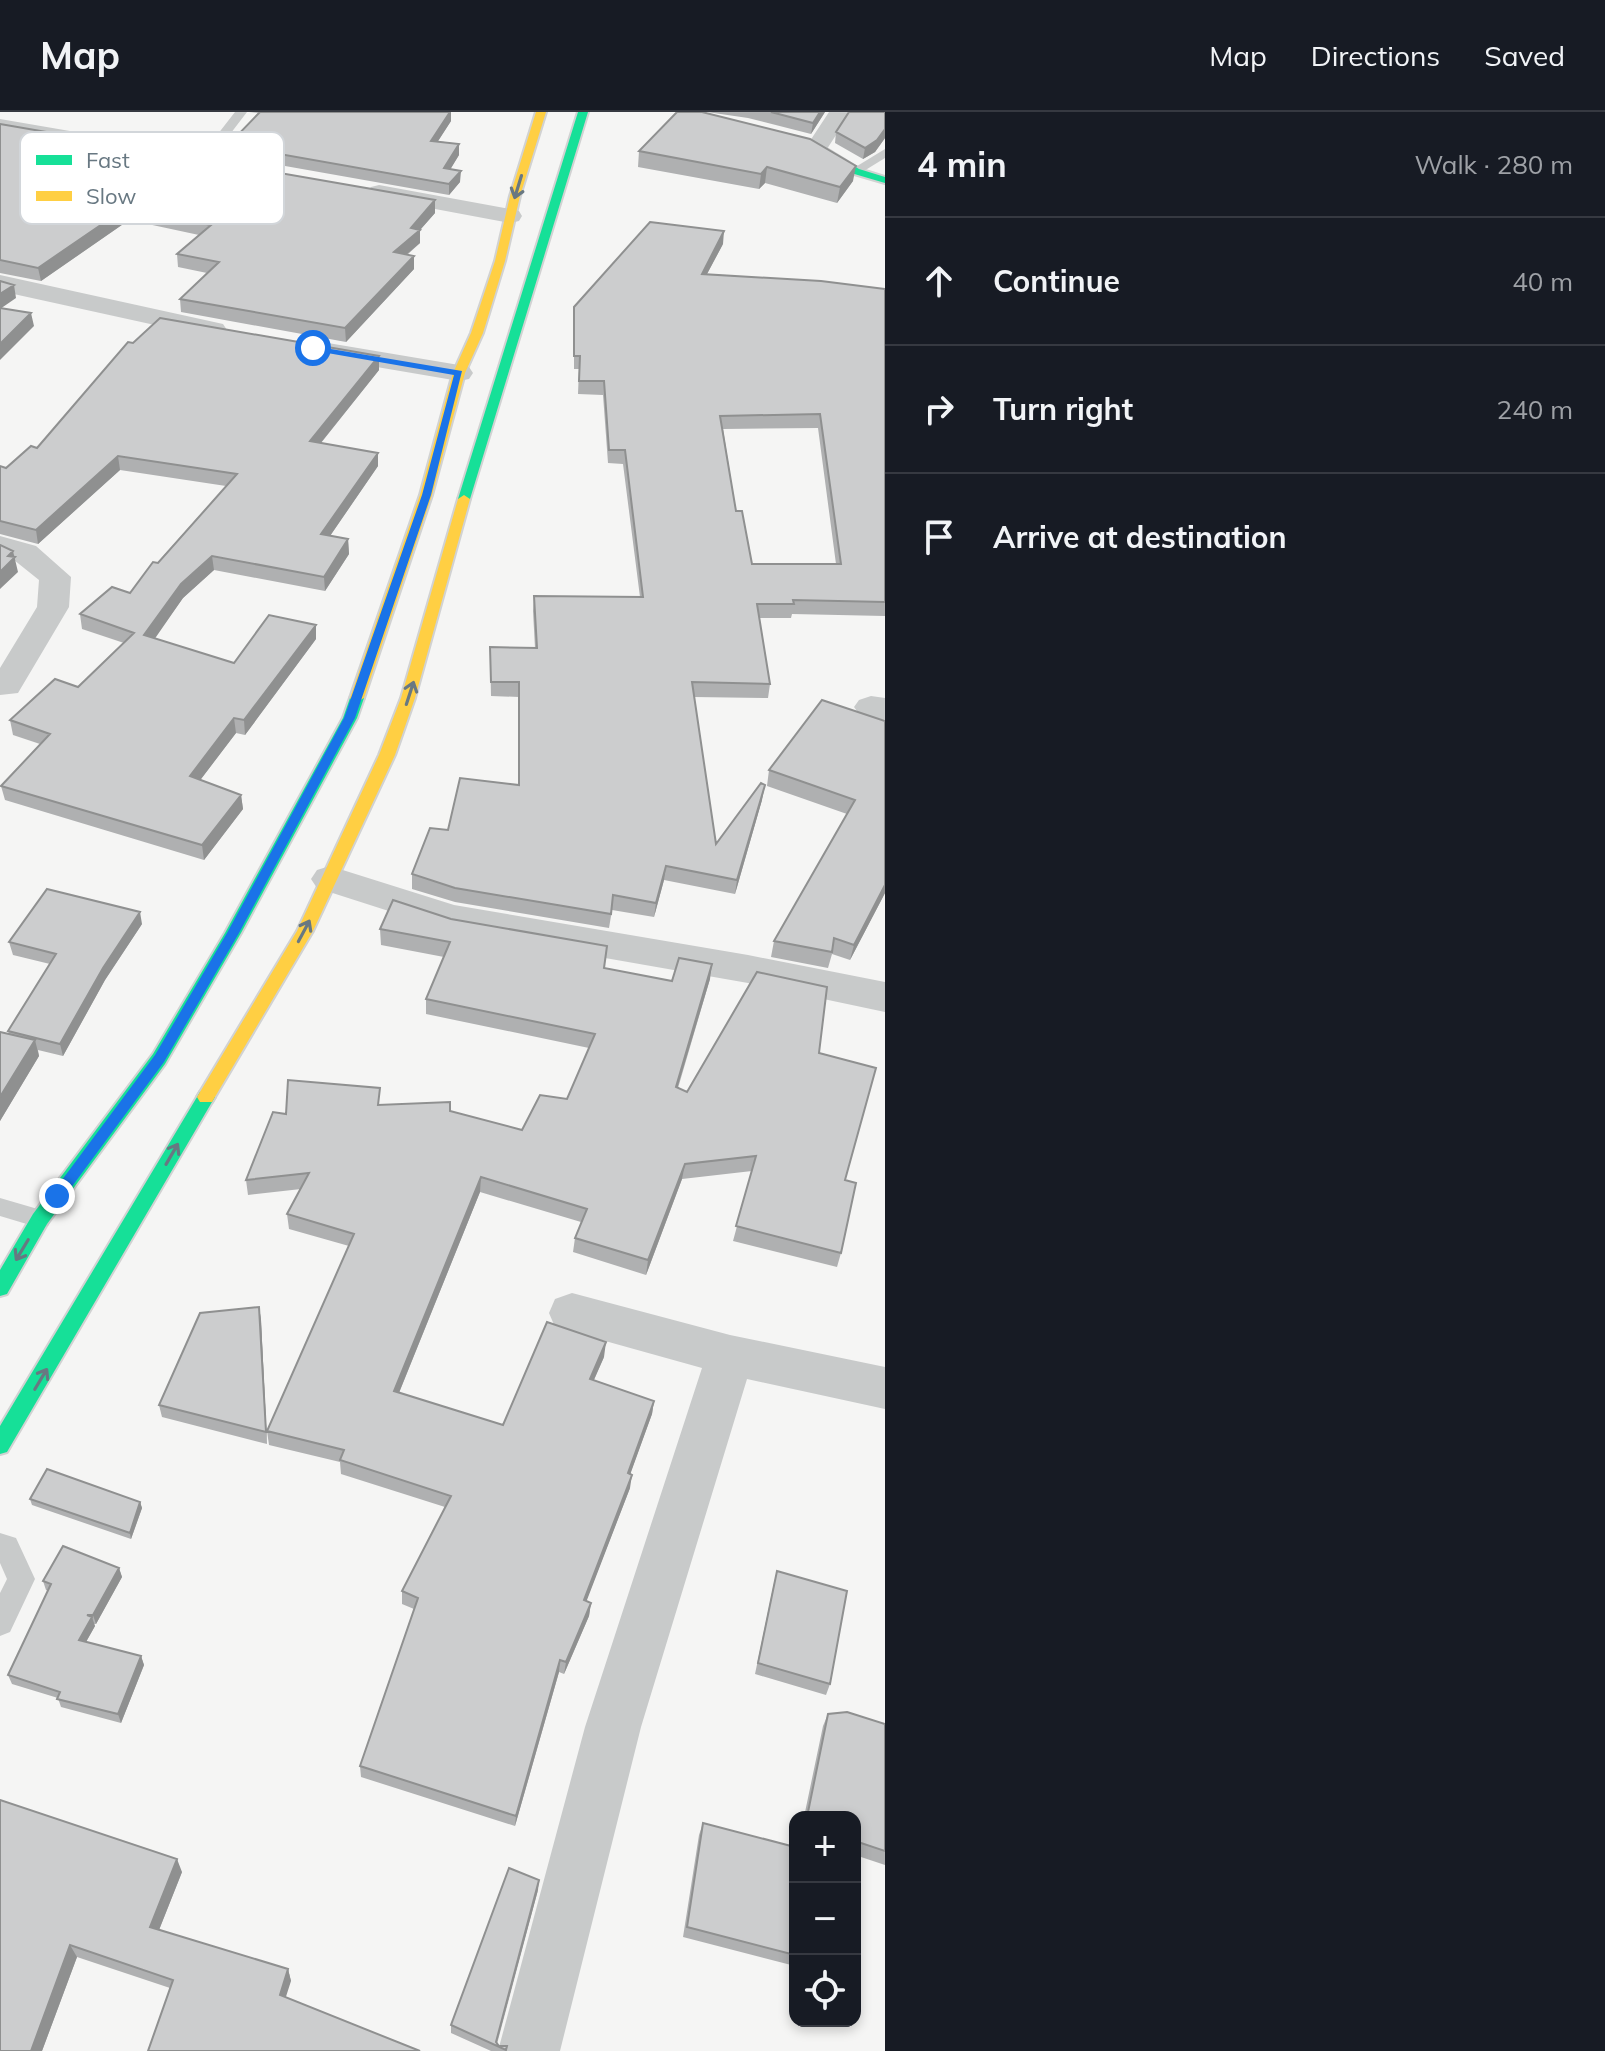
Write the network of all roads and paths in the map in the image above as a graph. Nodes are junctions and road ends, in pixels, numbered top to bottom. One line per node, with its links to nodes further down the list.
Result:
1 (46, 112): 6 (street)
2 (241, 112): 7 (lane)
3 (541, 112): 16 (main road, one-way to 16)
4 (583, 112): 23 (main road, one-way to 4)
5 (840, 112): 9 (street)
6 (5, 130)
7 (226, 132)
8 (789, 140): 9 (main road)
9 (817, 147): 11 (main road)
10 (885, 153): 11 (lane)
11 (855, 171): 14 (main road)
12 (284, 175): 13 (street)
13 (296, 177)
14 (885, 180)
15 (357, 188): 16 (street)
16 (510, 216): 20 (main road)
17 (0, 283): 18 (street)
18 (242, 335)
19 (298, 346): 20 (street)
20 (459, 373): 26 (main road)
21 (0, 545): 22 (street)
22 (6, 686)
23 (330, 879): 24 (street); 31 (main road, one-way to 23)
24 (885, 997)
25 (0, 1207): 26 (lane)
26 (40, 1219): 27 (main road, one-way to 27)
27 (0, 1288)
28 (572, 1313): 29 (street)
29 (730, 1355): 30 (street); 34 (street)
30 (881, 1376)
31 (0, 1445)
32 (0, 1545): 33 (lane)
33 (0, 1623)
34 (529, 2051)

